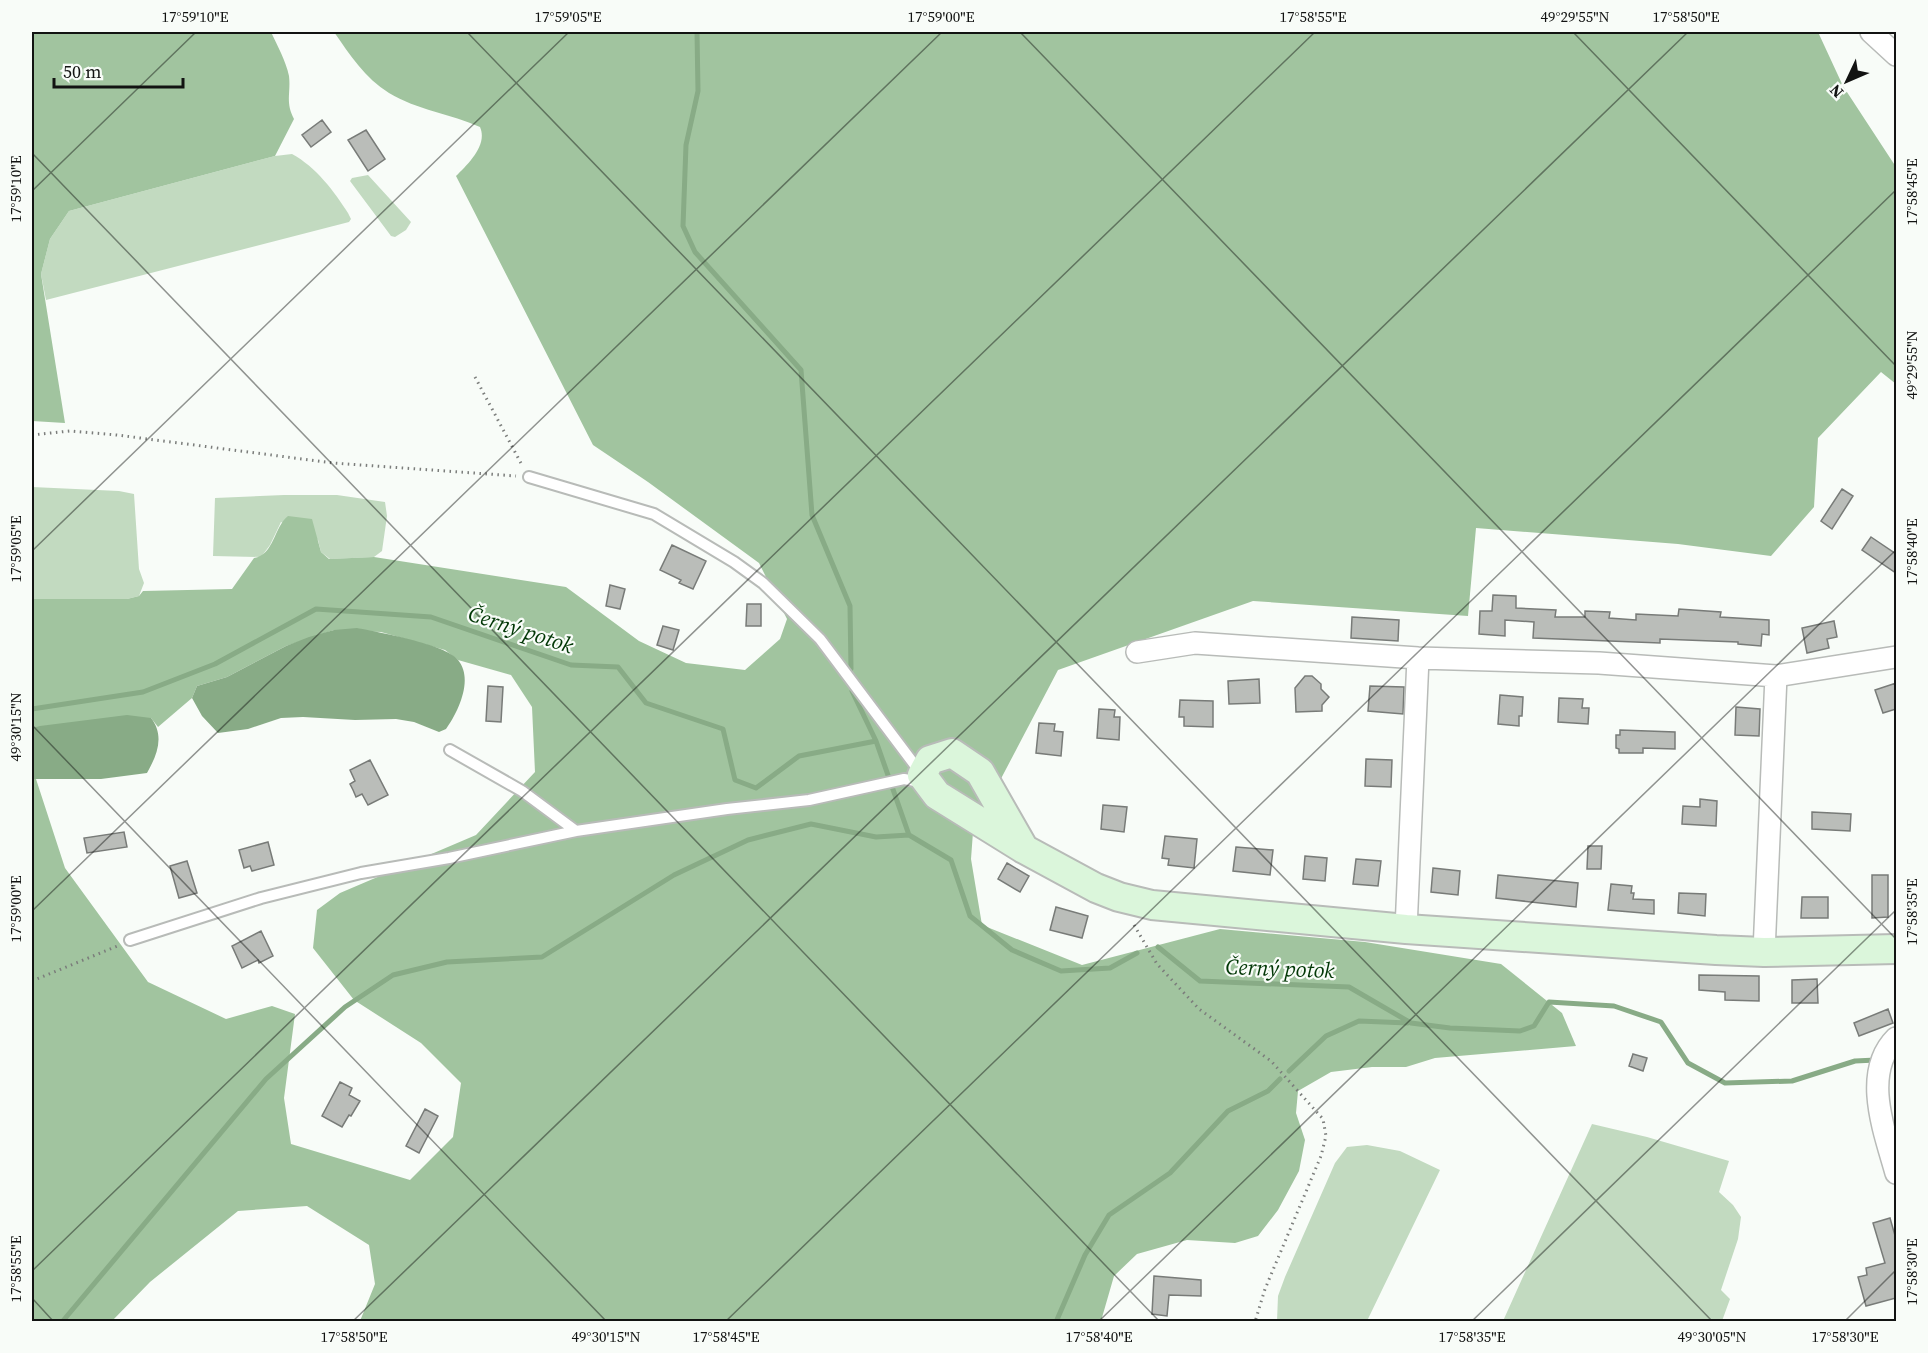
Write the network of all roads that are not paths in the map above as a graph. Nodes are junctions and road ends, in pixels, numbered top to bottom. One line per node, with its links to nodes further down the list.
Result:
1 (1871, 32): 2 (street)
2 (1896, 55)
3 (529, 477): 9 (lane)
4 (1137, 652): 6 (street)
5 (1896, 657): 7 (street)
6 (1418, 658): 7 (street); 12 (street)
7 (1776, 676): 15 (street)
8 (450, 750): 10 (lane)
9 (916, 779): 10 (lane); 11 (street); 11 (street)
10 (576, 831): 13 (lane)
11 (1024, 849): 12 (street)
12 (1406, 929): 15 (street)
13 (130, 940)
14 (1896, 949): 15 (street)
15 (1764, 952)
16 (1892, 1043): 17 (street)
17 (1896, 1173)

